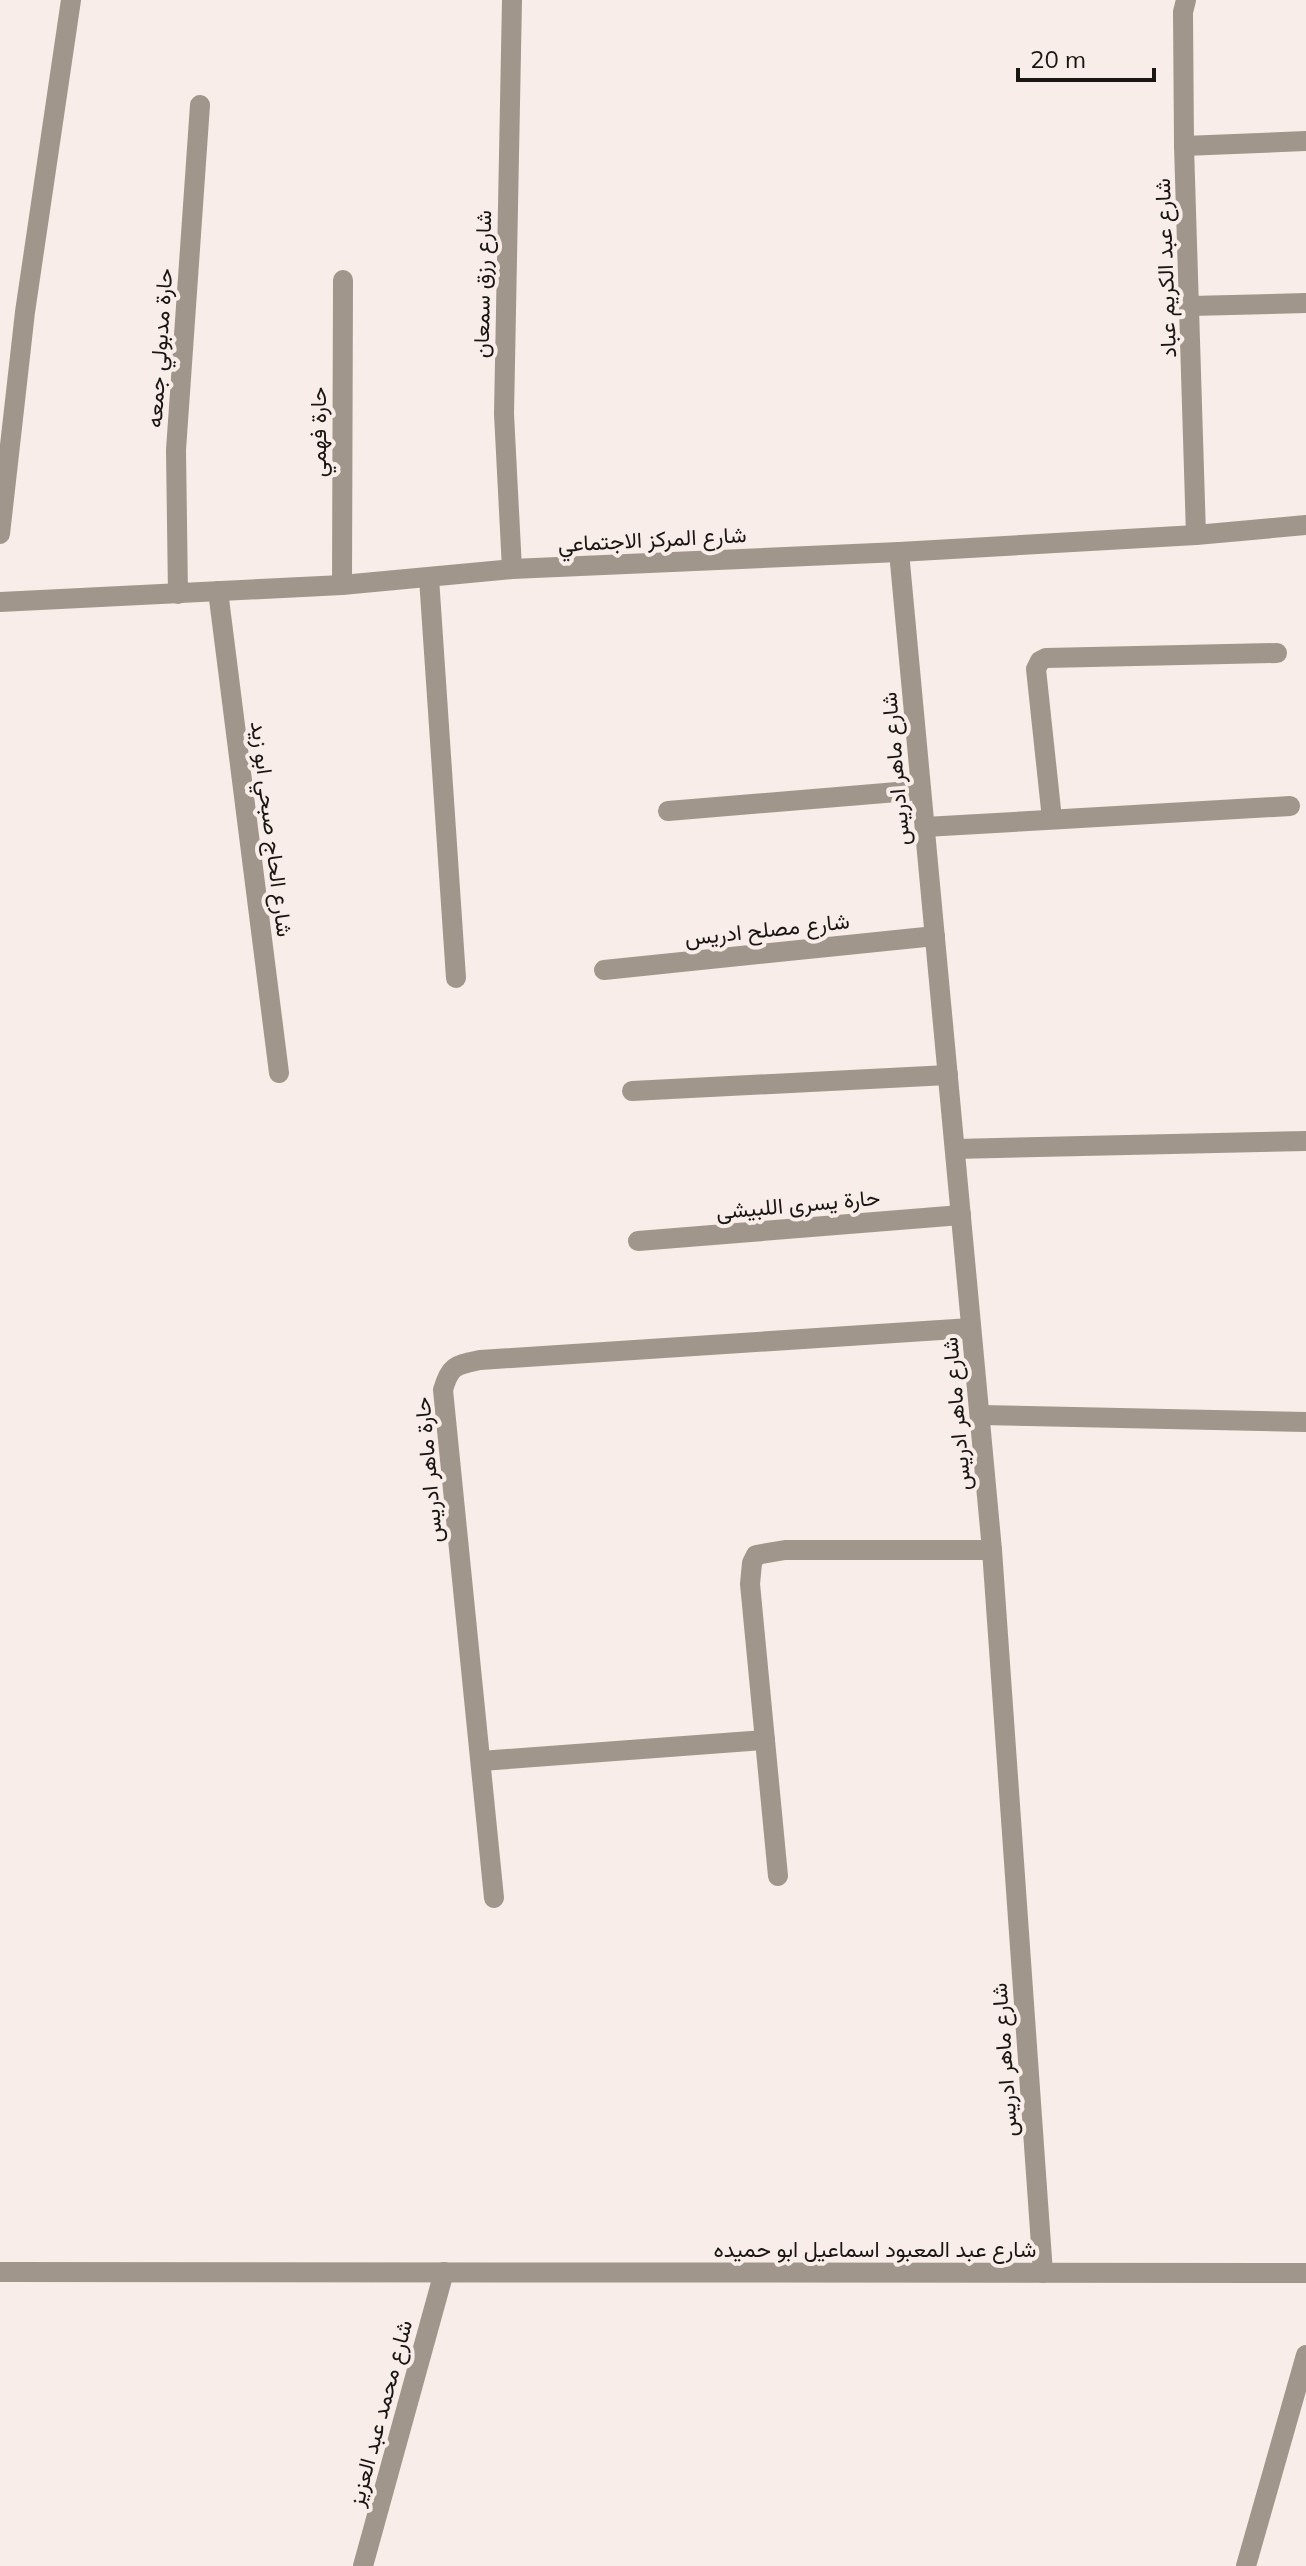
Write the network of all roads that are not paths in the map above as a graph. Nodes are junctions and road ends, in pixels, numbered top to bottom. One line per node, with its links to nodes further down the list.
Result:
1 (71, 0): 11 (street)
2 (512, 0): 14 (street, شارع رزق سمعان)
3 (1186, 0): 6 (street, شارع عبد الكريم عباد)
4 (200, 105): 18 (street, حارة مدبولي جمعه)
5 (1306, 141): 6 (street)
6 (1184, 146): 9 (street, شارع عبد الكريم عباد)
7 (343, 280): 16 (street, حارة فهمي)
8 (1306, 303): 9 (street)
9 (1191, 306): 12 (street, شارع عبد الكريم عباد)
10 (1306, 525): 12 (street, شارع المركز الاجتماعي)
11 (0, 534)
12 (1196, 535): 13 (street, شارع المركز الاجتماعي)
13 (899, 552): 14 (street, شارع المركز الاجتماعي); 21 (street, شارع ماهر ادريس)
14 (512, 569): 15 (street, شارع المركز الاجتماعي)
15 (429, 578): 16 (street, شارع المركز الاجتماعي); 28 (street)
16 (342, 585): 17 (street, شارع المركز الاجتماعي)
17 (218, 591): 18 (street, شارع المركز الاجتماعي); 29 (street, شارع الحاج صبحي ابو زيد)
18 (178, 594): 19 (street, شارع المركز الاجتماعي)
19 (0, 602)
20 (1277, 653): 24 (street)
21 (921, 790): 23 (street); 25 (street, شارع ماهر ادريس)
22 (1290, 806): 24 (street)
23 (668, 811)
24 (1052, 819): 25 (street)
25 (925, 827): 26 (street, شارع ماهر ادريس)
26 (935, 936): 27 (street, شارع مصلح ادريس); 30 (street, شارع ماهر ادريس)
27 (604, 970)
28 (456, 978)
29 (279, 1073)
30 (948, 1075): 31 (street); 33 (street, شارع ماهر ادريس)
31 (632, 1091)
32 (1306, 1141): 33 (street)
33 (955, 1149): 34 (street, شارع ماهر ادريس)
34 (961, 1215): 35 (street, حارة يسرى اللبيشى); 36 (street, شارع ماهر ادريس)
35 (638, 1241)
36 (971, 1328): 37 (street, شارع ماهر ادريس); 41 (street, حارة ماهر ادريس)
37 (980, 1415): 38 (street); 39 (street, شارع ماهر ادريس)
38 (1306, 1422)
39 (992, 1550): 40 (street); 46 (street, شارع ماهر ادريس)
40 (765, 1740): 41 (street); 42 (street)
41 (481, 1761): 43 (street, حارة ماهر ادريس)
42 (778, 1876)
43 (494, 1898)
44 (0, 2272): 45 (street, شارع عبد المعبود اسماعيل ابو حميده)
45 (444, 2272): 46 (street, شارع عبد المعبود اسماعيل ابو حميده); 49 (street, شارع محمد عبد العزيز)
46 (1043, 2273): 47 (street, شارع عبد المعبود اسماعيل ابو حميده)
47 (1306, 2273)
48 (1306, 2355): 50 (street)
49 (363, 2566)
50 (1246, 2566)

